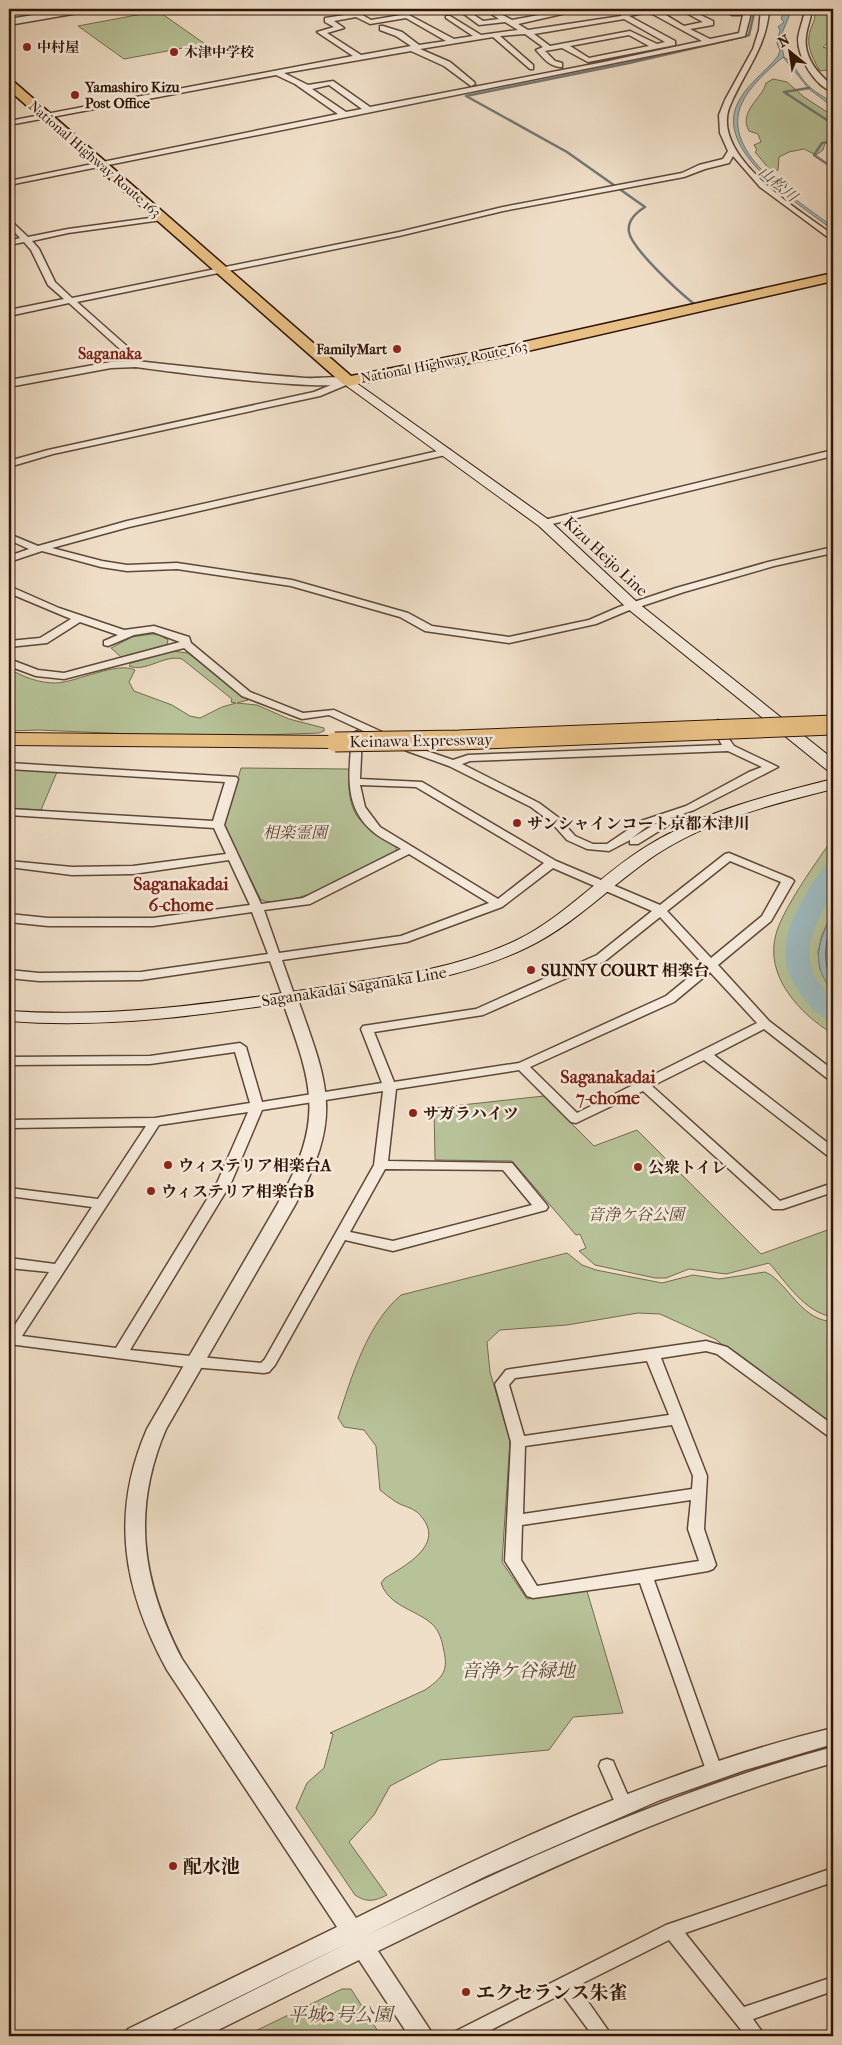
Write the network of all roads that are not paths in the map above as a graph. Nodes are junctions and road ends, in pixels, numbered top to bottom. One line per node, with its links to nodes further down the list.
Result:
1 (84, 9): 16 (street)
2 (347, 9): 13 (street)
3 (448, 9): 17 (street)
4 (488, 9): 17 (street)
5 (580, 9): 17 (street)
6 (614, 9): 14 (street)
7 (651, 9): 14 (street); 20 (street)
8 (683, 9): 20 (street)
9 (723, 9): 12 (street)
10 (765, 9): 43 (street)
11 (808, 9): 38 (street)
12 (748, 11): 26 (street)
13 (358, 15): 21 (street); 25 (street)
14 (624, 16): 22 (street); 28 (street)
15 (448, 17): 24 (street)
16 (10, 21)
17 (508, 21): 22 (street)
18 (312, 27): 21 (street)
19 (383, 28): 29 (street)
20 (683, 28): 26 (street)
21 (321, 32): 31 (street)
22 (527, 32): 23 (street); 30 (street)
23 (494, 34): 24 (street); 33 (street)
24 (479, 37): 25 (street)
25 (452, 41): 29 (street)
26 (709, 42): 39 (street)
27 (564, 46): 28 (street); 28 (street); 30 (street)
28 (655, 46)
29 (414, 47): 31 (street); 36 (street)
30 (550, 49): 32 (street)
31 (360, 57): 34 (street)
32 (559, 65)
33 (530, 67)
34 (276, 72): 37 (street); 40 (street)
35 (9, 84): 40 (highway, National Highway Route 163)
36 (471, 84)
37 (305, 88): 39 (street); 41 (street)
38 (833, 90)
39 (369, 110): 41 (street)
40 (45, 115): 42 (street); 44 (highway, National Highway Route 163)
41 (345, 115): 44 (street)
42 (9, 123)
43 (732, 151): 48 (street); 51 (street)
44 (102, 165): 45 (street); 46 (highway, National Highway Route 163)
45 (9, 183)
46 (162, 218): 49 (street); 51 (highway, National Highway Route 163)
47 (9, 221): 49 (street)
48 (833, 239)
49 (27, 240): 50 (street); 53 (street)
50 (9, 243)
51 (221, 269): 53 (street); 56 (highway, National Highway Route 163)
52 (833, 277): 56 (highway, National Highway Route 163)
53 (71, 299): 54 (street); 55 (street)
54 (9, 312)
55 (136, 364): 56 (street); 57 (street)
56 (348, 381): 58 (main road, Kizu Heijo Line); 60 (street)
57 (9, 384)
58 (447, 452): 61 (main road, Kizu Heijo Line); 63 (street)
59 (833, 453): 61 (street)
60 (9, 464)
61 (544, 523): 67 (main road, Kizu Heijo Line)
62 (9, 537): 63 (street)
63 (39, 549): 65 (street); 67 (street)
64 (833, 550): 67 (street)
65 (9, 559)
66 (9, 589): 68 (street)
67 (633, 606): 74 (main road, Kizu Heijo Line)
68 (79, 618): 69 (street); 71 (street)
69 (130, 633): 70 (street); 72 (street)
70 (108, 643)
71 (9, 644)
72 (186, 644): 73 (street); 76 (street)
73 (9, 662)
74 (773, 720): 75 (street); 85 (main road, Kizu Heijo Line)
75 (718, 723): 78 (street); 81 (street)
76 (357, 724): 79 (street); 86 (street)
77 (833, 725): 80 (highway, Keinawa Expressway, bridge)
78 (525, 732): 79 (street); 82 (street)
79 (378, 734): 83 (street)
80 (9, 740)
81 (730, 748): 82 (street); 88 (street)
82 (528, 756): 83 (street)
83 (453, 764): 93 (street)
84 (9, 766): 90 (street)
85 (833, 767)
86 (356, 782): 94 (street); 96 (street)
87 (833, 784): 92 (main road, Saganakadai Saganaka Line)
88 (730, 785): 91 (street); 93 (street)
89 (9, 812): 90 (street)
90 (218, 825): 95 (street)
91 (659, 825): 92 (street); 93 (street)
92 (678, 835): 98 (main road, Saganakadai Saganaka Line)
93 (608, 848)
94 (409, 850): 99 (street); 100 (street)
95 (234, 856): 97 (street); 100 (street)
96 (552, 863): 98 (street); 99 (street)
97 (9, 864)
98 (605, 887): 101 (street); 106 (main road, Saganakadai Saganaka Line)
99 (498, 904): 103 (street)
100 (258, 908): 102 (street); 103 (street)
101 (660, 910): 104 (street); 104 (street); 114 (street)
102 (9, 918)
103 (274, 956): 105 (street); 106 (street)
104 (711, 964): 108 (street); 111 (street)
105 (9, 974)
106 (289, 997): 107 (main road, Saganakadai Saganaka Line); 115 (street)
107 (9, 1016)
108 (765, 1024): 109 (street); 112 (street)
109 (705, 1054): 113 (street); 119 (street)
110 (9, 1061): 116 (street)
111 (522, 1066): 113 (street); 114 (street)
112 (833, 1076)
113 (644, 1085): 121 (street)
114 (390, 1087): 115 (street); 120 (street)
115 (318, 1097): 116 (street); 130 (street)
116 (257, 1106): 117 (street); 128 (street)
117 (155, 1122): 118 (street); 123 (street)
118 (9, 1124)
119 (833, 1153)
120 (381, 1165): 124 (street); 124 (street)
121 (833, 1187)
122 (9, 1192): 123 (street)
123 (101, 1204): 126 (street)
124 (342, 1235): 130 (street)
125 (9, 1263): 126 (street)
126 (59, 1269): 127 (street)
127 (10, 1339): 128 (street)
128 (121, 1352): 130 (street)
129 (652, 1355): 131 (street); 132 (street); 133 (street)
130 (194, 1362): 144 (street)
131 (678, 1419): 133 (street); 134 (street)
132 (833, 1432)
133 (518, 1442): 135 (street)
134 (698, 1493): 135 (street); 136 (street)
135 (514, 1521): 136 (street)
136 (645, 1576): 140 (street)
137 (833, 1736): 140 (street)
138 (833, 1755): 144 (street)
139 (607, 1766): 141 (street)
140 (715, 1773): 141 (street)
141 (624, 1805): 144 (street)
142 (833, 1874): 143 (street)
143 (672, 1930): 145 (street); 147 (street)
144 (356, 1940): 148 (street); 149 (street); 150 (street)
145 (565, 1984): 151 (street); 152 (street)
146 (833, 1984): 147 (street)
147 (740, 2016): 153 (street)
148 (136, 2036)
149 (184, 2036)
150 (422, 2036)
151 (462, 2036)
152 (602, 2036)
153 (756, 2036)

